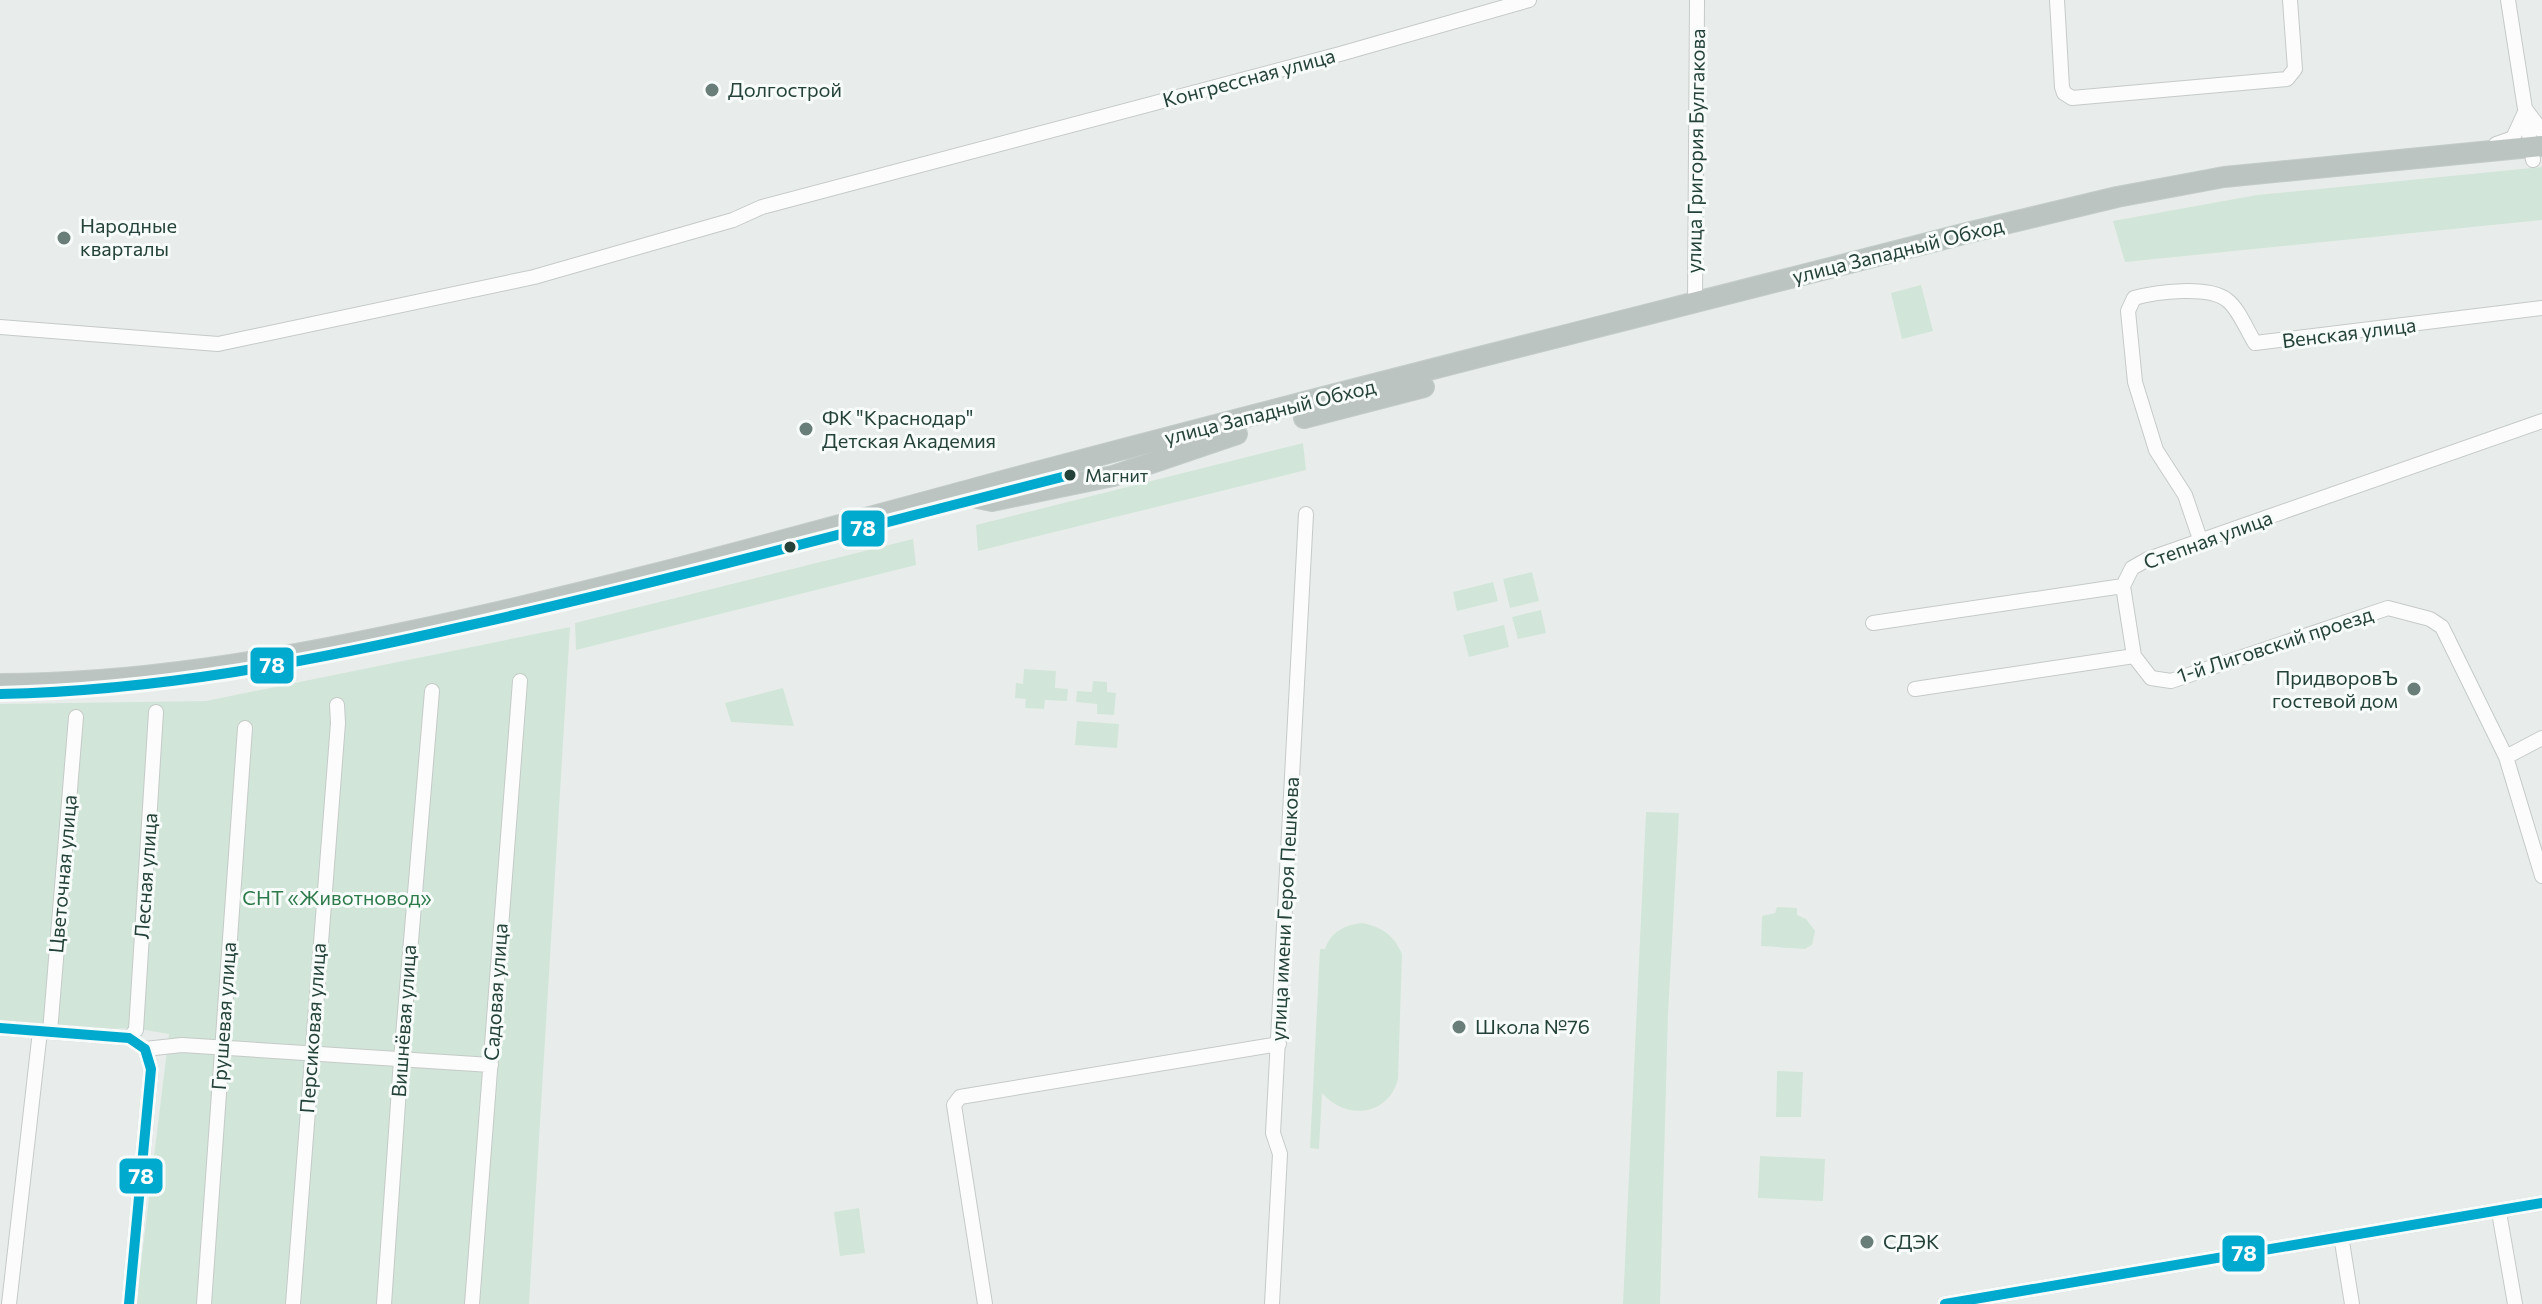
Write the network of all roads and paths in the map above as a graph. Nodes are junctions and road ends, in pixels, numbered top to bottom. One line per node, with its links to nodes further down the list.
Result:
1 (1529, 0): 11 (street, Конгрессная улица)
2 (1697, 0): 9 (street, улица Григория Булгакова)
3 (2057, 0): 4 (street)
4 (2290, 0)
5 (2508, 0): 6 (street)
6 (2526, 110): 7 (street); 8 (street)
7 (2538, 149): 8 (highway, улица Западный Обход); 22 (highway, улица Западный Обход)
8 (2175, 185): 9 (highway, улица Западный Обход)
9 (1695, 303): 19 (highway, улица Западный Обход)
10 (2542, 308): 14 (street, Венская улица)
11 (0, 327)
12 (2542, 421): 14 (street, Степная улица)
13 (1306, 514): 34 (street, улица имени Героя Пешкова)
14 (2201, 542): 15 (street, Степная улица)
15 (2123, 586): 16 (street, Степная улица); 17 (street)
16 (1873, 623)
17 (2134, 656): 20 (street); 28 (street, 1-й Лиговский проезд)
18 (520, 681): 39 (street, Садовая улица)
19 (0, 684)
20 (1915, 689)
21 (432, 691): 38 (street, Вишнёвая улица)
22 (0, 694)
23 (337, 705): 37 (street, Персиковая улица)
24 (156, 712): 33 (street, Лесная улица)
25 (76, 717): 32 (street, Цветочная улица)
26 (245, 728): 35 (street, Грушевая улица)
27 (2542, 738): 28 (street)
28 (2506, 757): 29 (street, 1-й Лиговский проезд)
29 (2536, 833): 30 (street, 1-й Лиговский проезд)
30 (2542, 876)
31 (0, 1028): 32 (street)
32 (45, 1031): 33 (street); 45 (street, Цветочная улица)
33 (129, 1038): 36 (street)
34 (1279, 1044): 51 (street); 52 (street, улица имени Героя Пешкова)
35 (222, 1047): 36 (street); 37 (street); 47 (street, Грушевая улица)
36 (145, 1049): 46 (street)
37 (311, 1055): 38 (street); 48 (street, Персиковая улица)
38 (401, 1060): 39 (street); 49 (street, Вишнёвая улица)
39 (491, 1065): 50 (street, Садовая улица)
40 (2542, 1203): 44 (street)
41 (2542, 1211): 42 (street)
42 (2500, 1218): 43 (street); 56 (street)
43 (2342, 1242): 44 (street); 55 (street)
44 (2031, 1296): 53 (street); 54 (street)
45 (9, 1304)
46 (129, 1304)
47 (204, 1304)
48 (293, 1304)
49 (384, 1304)
50 (472, 1304)
51 (985, 1304)
52 (1272, 1304)
53 (1945, 1304)
54 (1971, 1304)
55 (2352, 1304)
56 (2515, 1304)

